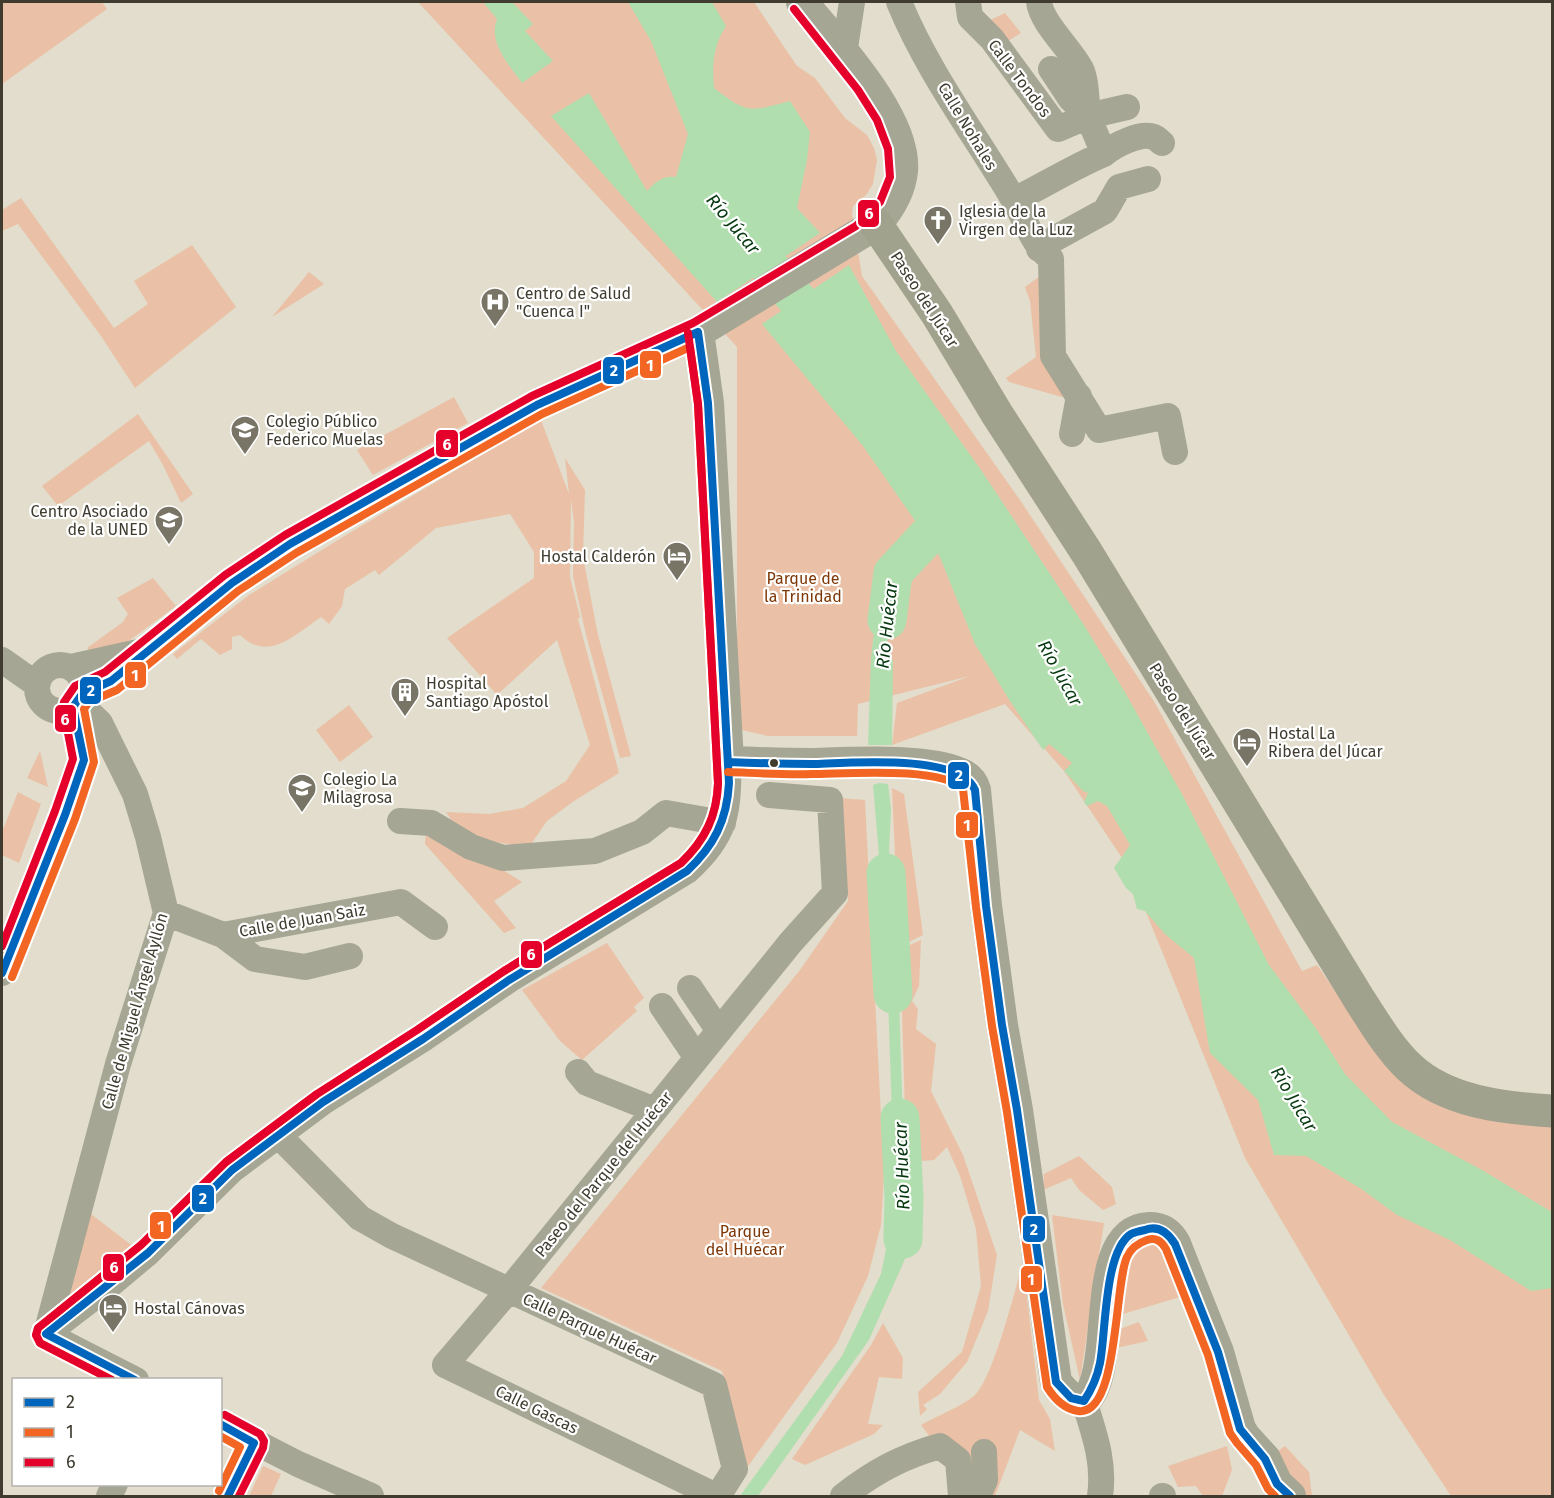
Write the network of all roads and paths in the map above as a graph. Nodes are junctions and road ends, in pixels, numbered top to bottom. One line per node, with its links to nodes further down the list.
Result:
1 (802, 2): 6 (street)
2 (852, 2): 6 (street)
3 (899, 2): 13 (street, Calle Nohales)
4 (968, 2): 9 (street, Calle Tondos)
5 (1039, 2): 9 (street)
6 (844, 54): 14 (street)
7 (1051, 69): 9 (street)
8 (1127, 107): 9 (street)
9 (1088, 116): 11 (street)
10 (1162, 143): 11 (street)
11 (1104, 154): 13 (street)
12 (1148, 179): 15 (street)
13 (1014, 200): 15 (street, Calle Nohales)
14 (869, 229): 16 (street); 40 (main road, Paseo del Júcar)
15 (1039, 249): 17 (street, Calle Nohales)
16 (698, 332): 20 (street); 25 (street)
17 (1079, 396): 18 (street); 19 (street, Calle Nohales)
18 (1072, 434)
19 (1175, 452)
20 (149, 650): 22 (street); 24 (street)
21 (2, 660): 23 (street)
22 (70, 667): 23 (street); 24 (street)
23 (36, 684): 24 (street)
24 (78, 701): 29 (street, Calle de Miguel Ángel Ayllón); 33 (street)
25 (728, 762): 28 (street); 45 (street)
26 (769, 795): 36 (street, Paseo del Parque del Huécar)
27 (400, 821): 28 (street)
28 (723, 823): 41 (street)
29 (166, 913): 31 (street, Calle de Juan Saiz); 43 (street, Calle de Miguel Ángel Ayllón)
30 (435, 927): 31 (street, Calle de Juan Saiz)
31 (223, 935): 32 (street)
32 (350, 956)
33 (2, 973)
34 (690, 988): 36 (street)
35 (662, 1006): 37 (street)
36 (719, 1031): 37 (street, Paseo del Parque del Huécar)
37 (697, 1058): 39 (street, Paseo del Parque del Huécar)
38 (578, 1072): 39 (street)
39 (655, 1110): 42 (street, Paseo del Parque del Huécar)
40 (1552, 1111)
41 (278, 1135): 42 (street, Calle Parque Huécar); 43 (street)
42 (509, 1290): 52 (street, Calle Parque Huécar); 52 (street, Calle Gascas)
43 (46, 1334): 44 (street)
44 (132, 1378)
45 (1084, 1401): 49 (street); 56 (street)
46 (222, 1425): 47 (street)
47 (254, 1443): 50 (street); 51 (street)
48 (984, 1452): 55 (street)
49 (1280, 1492)
50 (228, 1497)
51 (371, 1497)
52 (717, 1497)
53 (843, 1497): 54 (street)
54 (961, 1497)
55 (978, 1497)
56 (1100, 1497)

